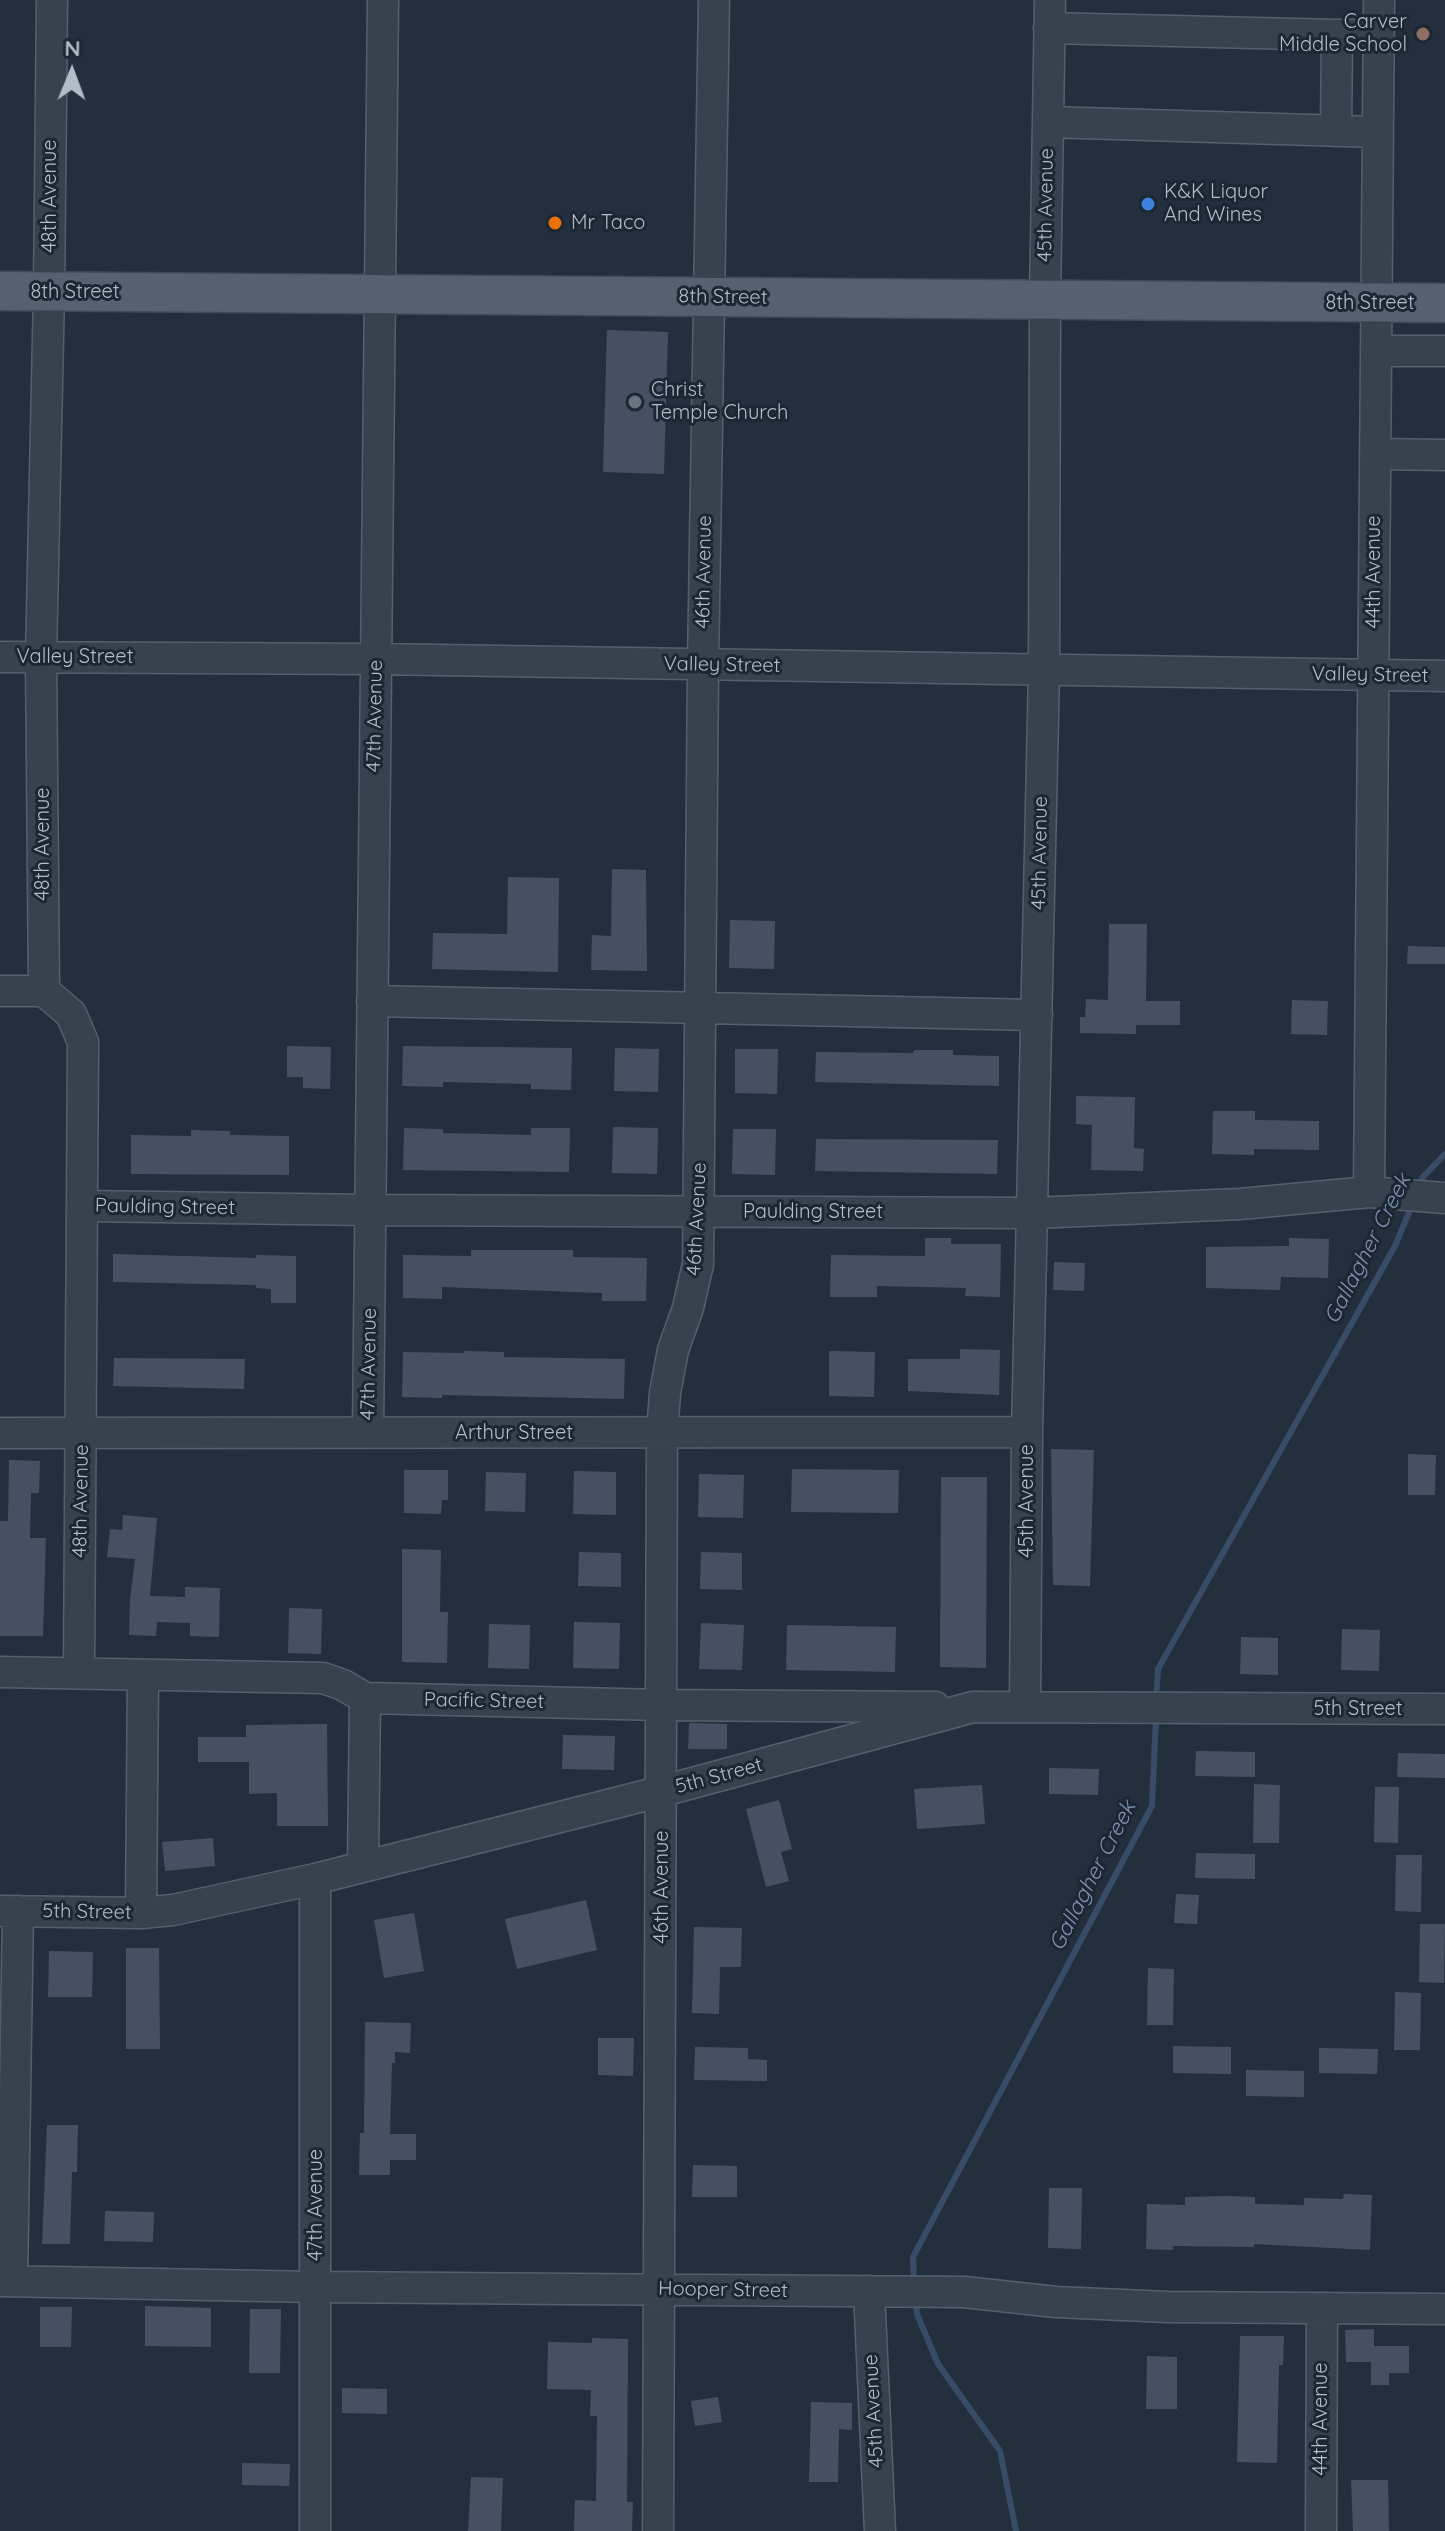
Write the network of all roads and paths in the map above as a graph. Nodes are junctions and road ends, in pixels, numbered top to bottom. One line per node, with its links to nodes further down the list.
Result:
1 (52, 0): 12 (street, 48th Avenue)
2 (383, 0): 13 (street, 47th Avenue)
3 (714, 0): 14 (street, 46th Avenue)
4 (1379, 0): 6 (street, 44th Avenue)
5 (1050, 14): 7 (street); 8 (street, 45th Avenue)
6 (1379, 34): 7 (street); 10 (street, 44th Avenue)
7 (1337, 35): 9 (street)
8 (1048, 122): 9 (street); 15 (street, 45th Avenue)
9 (1336, 131): 10 (street)
10 (1378, 132): 16 (street, 44th Avenue)
11 (0, 291): 12 (main road, 8th Street)
12 (49, 292): 13 (main road, 8th Street); 23 (street, 48th Avenue)
13 (379, 294): 14 (main road, 8th Street); 24 (street, 47th Avenue)
14 (710, 296): 15 (main road, 8th Street); 25 (street, 46th Avenue)
15 (1045, 300): 16 (main road, 8th Street); 26 (street, 45th Avenue)
16 (1377, 303): 17 (main road, 8th Street); 18 (street, 44th Avenue)
17 (1436, 303): 19 (street)
18 (1376, 351): 19 (street); 20 (street, 44th Avenue)
19 (1436, 351)
20 (1375, 454): 21 (street); 27 (street, 44th Avenue)
21 (1445, 455)
22 (0, 657): 23 (street, Valley Street)
23 (41, 657): 24 (street, Valley Street); 30 (street, 48th Avenue)
24 (376, 659): 25 (street, Valley Street); 31 (street, 47th Avenue)
25 (703, 665): 26 (street, Valley Street); 32 (street, 46th Avenue)
26 (1044, 671): 27 (street, Valley Street); 33 (street, 45th Avenue)
27 (1374, 675): 28 (street, Valley Street); 34 (street, 44th Avenue)
28 (1445, 676)
29 (0, 991): 30 (street)
30 (44, 991): 36 (street, 48th Avenue)
31 (372, 1001): 32 (street); 37 (street, 47th Avenue)
32 (701, 1009): 33 (street); 38 (street, 46th Avenue)
33 (1037, 1015): 39 (street, 45th Avenue)
34 (1380, 1193): 35 (street, Paulding Street); 39 (street, Paulding Street)
35 (1445, 1198)
36 (83, 1206): 37 (street, Paulding Street); 43 (street, 48th Avenue)
37 (370, 1210): 38 (street, Paulding Street); 40 (street, 47th Avenue)
38 (700, 1211): 39 (street, Paulding Street); 44 (street, 46th Avenue)
39 (1033, 1213): 41 (street, 45th Avenue)
40 (368, 1432): 43 (street, Arthur Street); 44 (street, Arthur Street)
41 (1027, 1432): 44 (street, Arthur Street); 50 (street, 45th Avenue)
42 (0, 1433): 43 (street, Arthur Street)
43 (81, 1434): 46 (street, 48th Avenue)
44 (662, 1434): 49 (street, 46th Avenue)
45 (0, 1672): 46 (street, Pacific Street)
46 (79, 1673): 47 (street, Pacific Street)
47 (143, 1675): 48 (street, Pacific Street); 57 (street)
48 (365, 1698): 49 (street, Pacific Street); 54 (street)
49 (662, 1705): 51 (street, Pacific Street); 53 (street, 46th Avenue)
50 (1025, 1706): 51 (street, 5th Street); 52 (street, 5th Street)
51 (973, 1707): 53 (street, 5th Street)
52 (1445, 1709)
53 (663, 1791): 54 (street, 5th Street); 60 (street, 46th Avenue)
54 (363, 1865): 55 (street, 5th Street)
55 (315, 1879): 57 (street, 5th Street); 59 (street, 47th Avenue)
56 (9, 1911): 57 (street, 5th Street); 58 (street)
57 (141, 1913)
58 (6, 2281): 59 (street, Hooper Street)
59 (316, 2287): 60 (street, Hooper Street); 64 (street, 47th Avenue)
60 (658, 2289): 61 (street, Hooper Street); 65 (street, 46th Avenue)
61 (878, 2292): 62 (street, Hooper Street); 66 (street, 45th Avenue)
62 (1322, 2308): 63 (street, Hooper Street); 67 (street, 44th Avenue)
63 (1445, 2309)
64 (315, 2531)
65 (658, 2531)
66 (880, 2531)
67 (1321, 2531)

